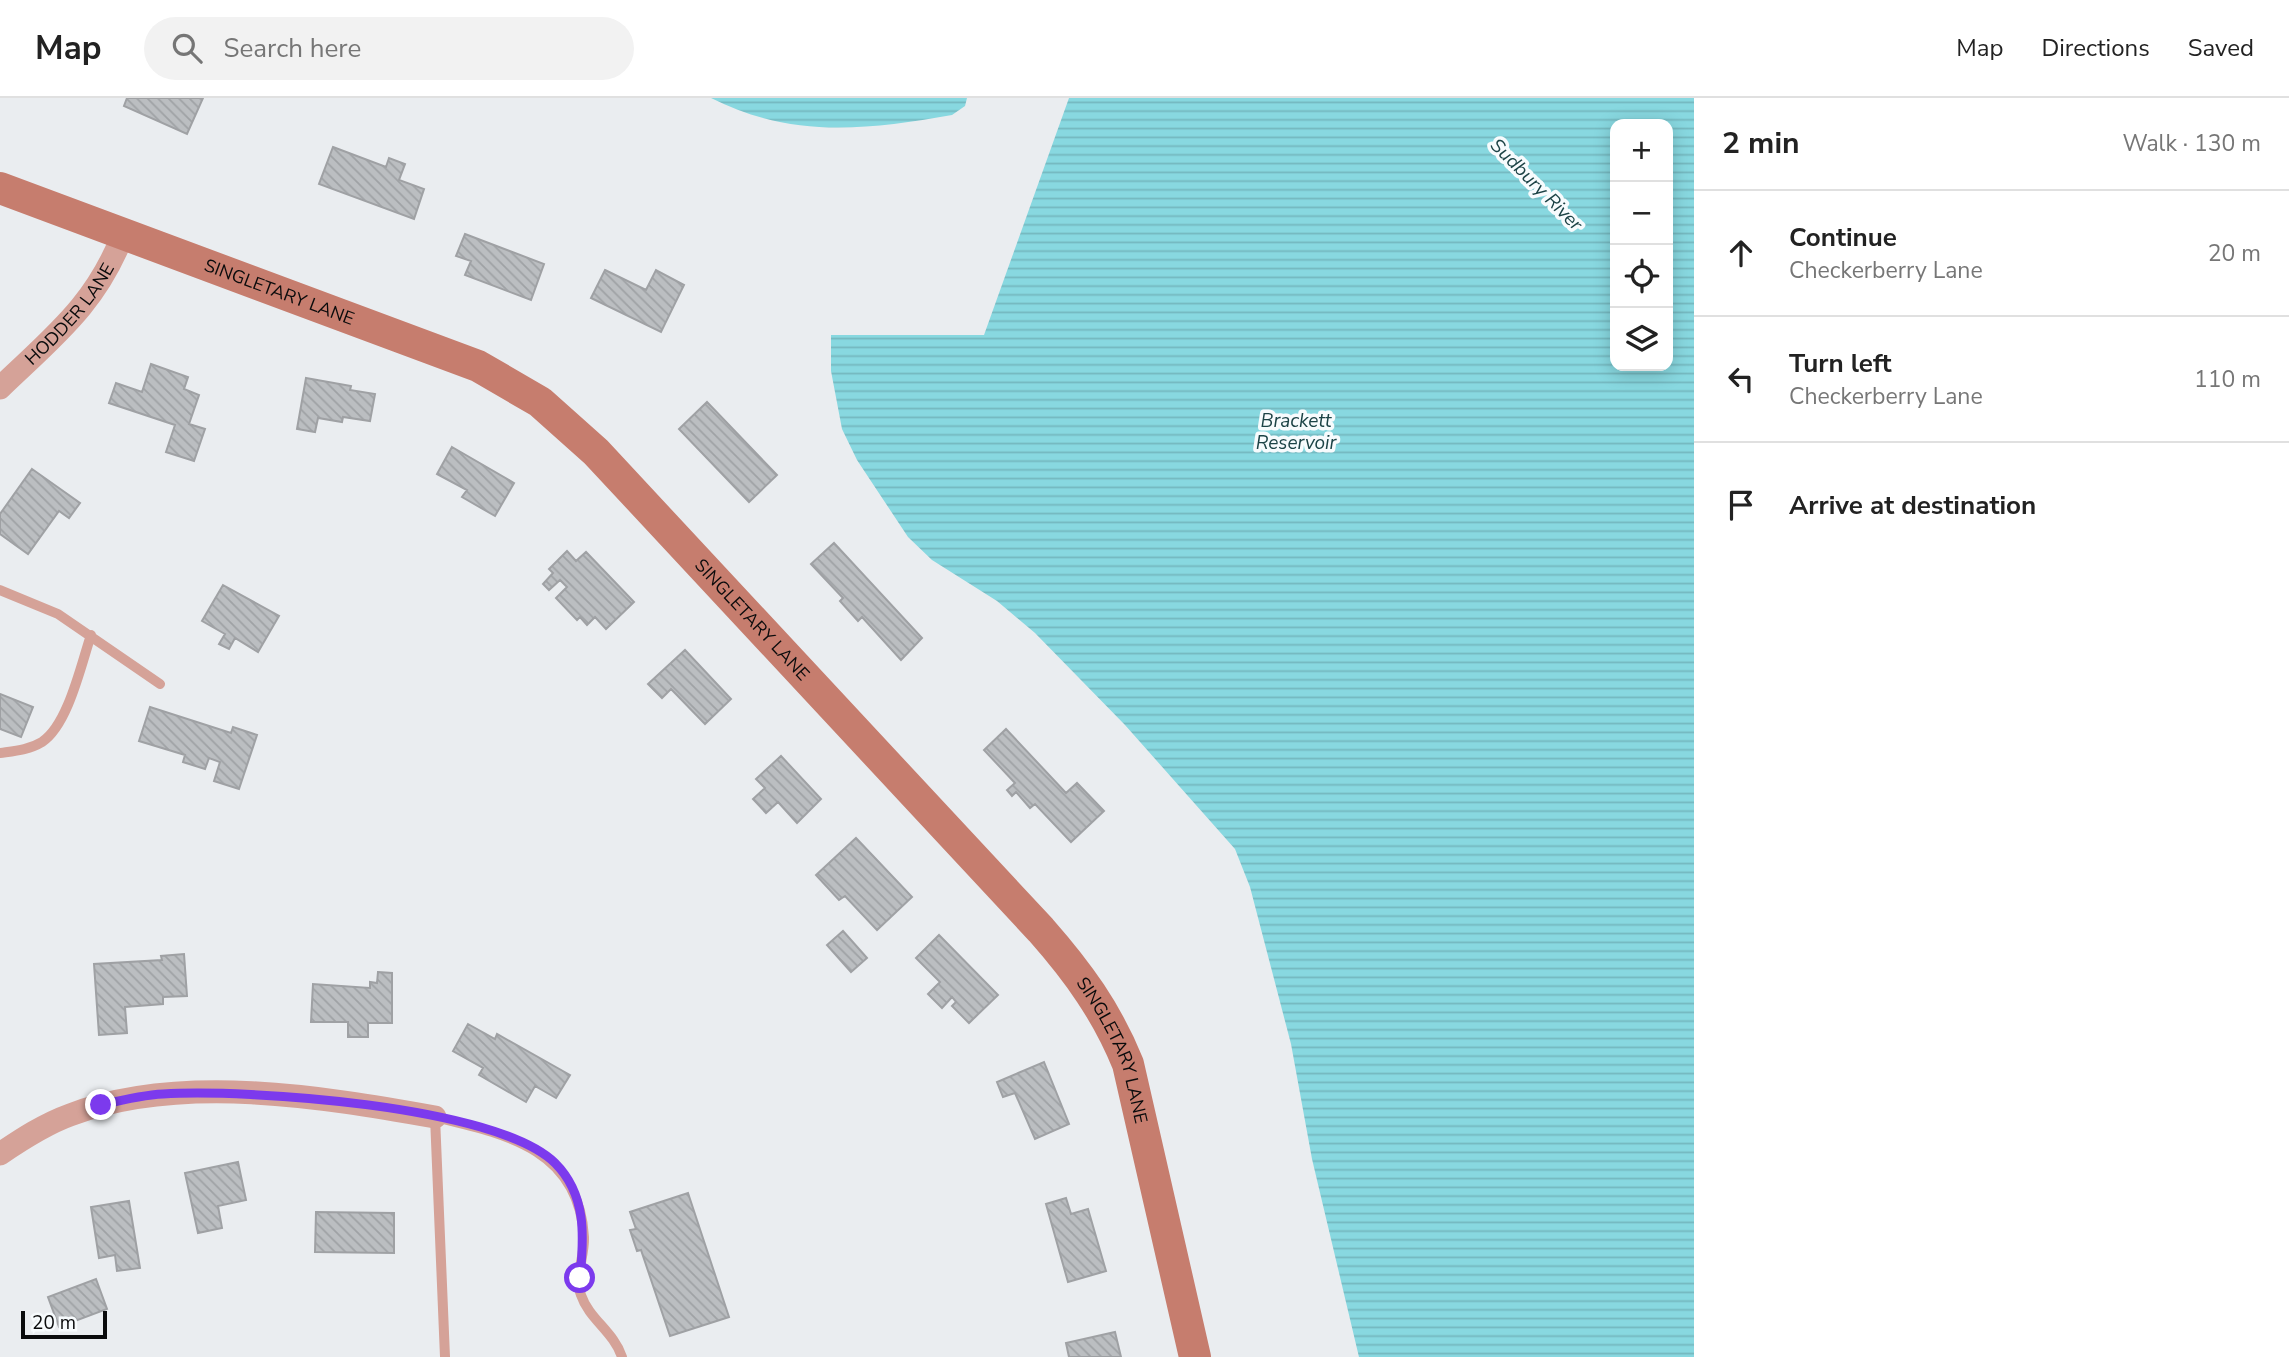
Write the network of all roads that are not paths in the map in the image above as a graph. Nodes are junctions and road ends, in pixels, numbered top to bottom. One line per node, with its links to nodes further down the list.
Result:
1 (0, 188): 2 (street, SINGLETARY LANE)
2 (124, 232): 3 (street, HODDER LANE); 12 (street, SINGLETARY LANE)
3 (0, 388)
4 (0, 590): 5 (lane)
5 (91, 635): 6 (lane); 7 (lane)
6 (160, 684)
7 (0, 753)
8 (435, 1117): 9 (street); 10 (lane); 11 (lane)
9 (0, 1154)
10 (444, 1357)
11 (622, 1357)
12 (1195, 1357)

